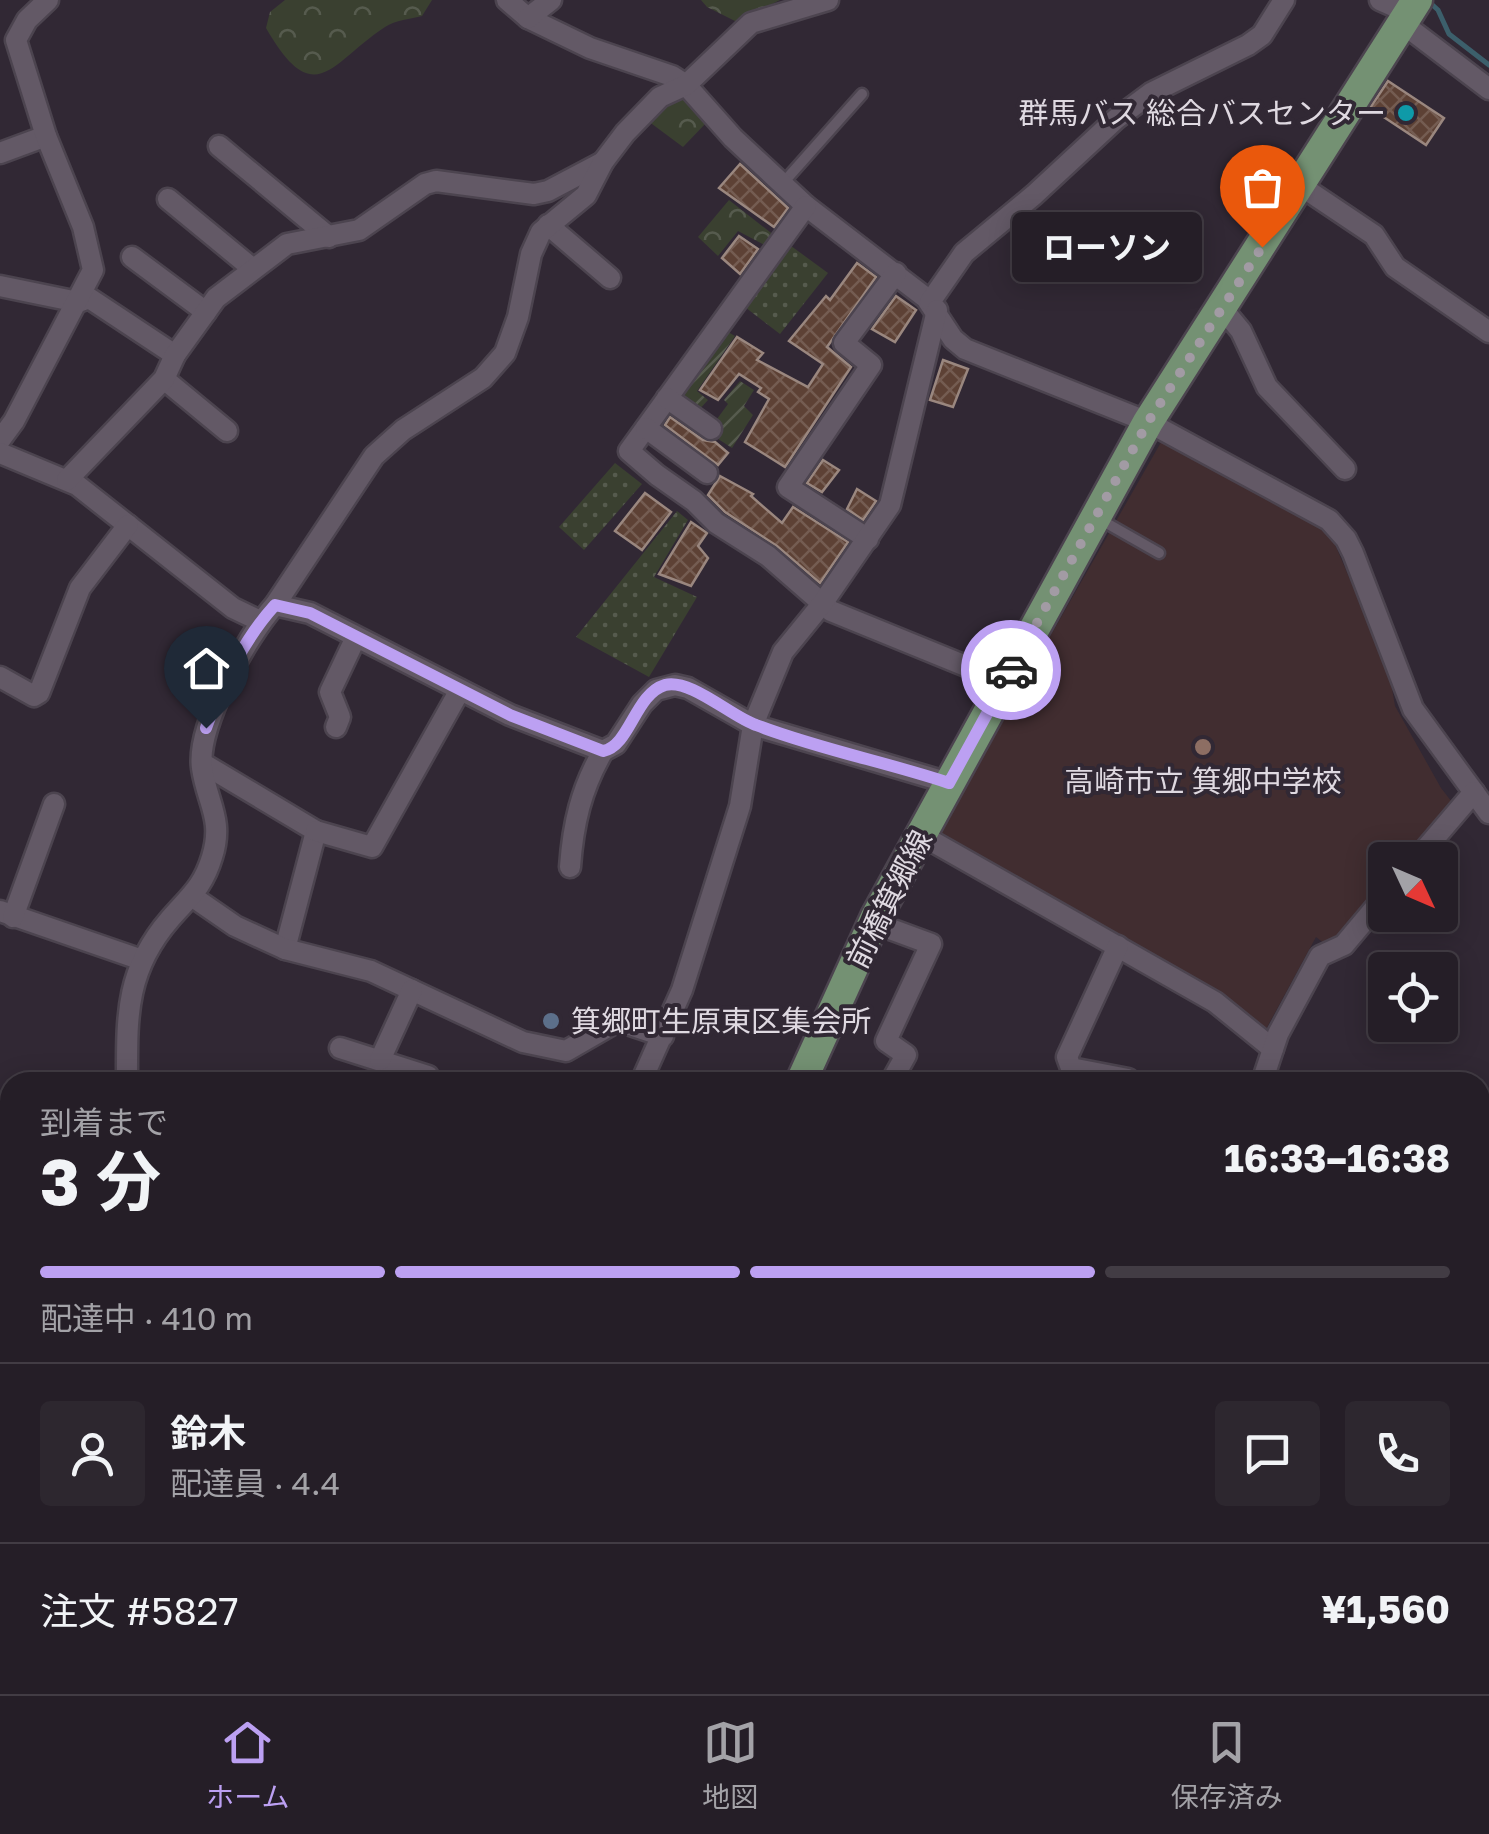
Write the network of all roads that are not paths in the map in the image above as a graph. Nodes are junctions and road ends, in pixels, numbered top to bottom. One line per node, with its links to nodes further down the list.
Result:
1 (48, 0): 9 (street)
2 (507, 0): 8 (street)
3 (552, 0): 8 (street)
4 (828, 0): 10 (street)
5 (1284, 0): 29 (street)
6 (1380, 0): 7 (street)
7 (1410, 12): 11 (street); 18 (main road, 前橋箕郷線)
8 (528, 18): 10 (street)
9 (8, 38): 13 (street)
10 (686, 85): 16 (street); 17 (street)
11 (1489, 89)
12 (862, 94): 17 (lane)
13 (46, 136): 15 (street); 28 (street)
14 (219, 146): 22 (street)
15 (0, 153)
16 (603, 162): 21 (street); 22 (street)
17 (782, 184): 20 (street)
18 (1301, 186): 30 (main road, 前橋箕郷線); 32 (street)
19 (168, 199): 24 (street)
20 (806, 206): 25 (street); 35 (street)
21 (548, 224): 26 (street); 50 (street)
22 (329, 237): 24 (street)
23 (132, 257): 31 (street)
24 (253, 269): 31 (street)
25 (896, 273): 29 (street); 47 (street)
26 (610, 278)
27 (0, 286): 28 (street)
28 (78, 302): 33 (street); 40 (street)
29 (934, 306): 36 (street); 47 (street)
30 (1222, 308): 36 (main road, 前橋箕郷線); 42 (street)
31 (206, 312): 33 (street)
32 (1489, 332)
33 (175, 355): 34 (street)
34 (164, 379): 39 (street); 44 (street)
35 (667, 398): 37 (street); 38 (street)
36 (1148, 422): 45 (main road, 前橋箕郷線); 60 (street)
37 (646, 428): 43 (street); 49 (street)
38 (711, 429)
39 (226, 431)
40 (0, 440)
41 (0, 453): 44 (street)
42 (1346, 469)
43 (707, 473)
44 (67, 480): 46 (street)
45 (1095, 517): 48 (lane); 53 (main road, 前橋箕郷線)
46 (128, 525): 50 (street); 52 (street)
47 (868, 539): 49 (street)
48 (1158, 553)
49 (822, 604): 53 (street); 55 (street)
50 (268, 613): 51 (street); 58 (street)
51 (356, 636): 54 (street); 56 (street)
52 (0, 677)
53 (1004, 682): 59 (main road, 前橋箕郷線)
54 (460, 690): 57 (street); 63 (street)
55 (753, 725): 57 (street); 59 (street); 75 (street)
56 (336, 727)
57 (603, 751): 66 (street)
58 (202, 763): 63 (street); 67 (street)
59 (949, 783): 64 (main road, 前橋箕郷線)
60 (1474, 792): 62 (street); 65 (street)
61 (54, 804): 68 (street)
62 (1489, 813)
63 (316, 832): 72 (street)
64 (921, 834): 70 (main road, 前橋箕郷線); 71 (street)
65 (1431, 842)
66 (570, 868)
67 (194, 897): 72 (street); 73 (street)
68 (6, 914): 73 (street)
69 (1368, 916): 77 (street)
70 (874, 922): 82 (main road, 前橋箕郷線); 83 (street)
71 (1118, 946): 77 (street); 84 (street)
72 (285, 949): 74 (street)
73 (142, 960): 79 (street)
74 (412, 990): 75 (street); 78 (street)
75 (663, 1036): 81 (street)
76 (340, 1048): 78 (street)
77 (1273, 1049): 85 (street)
78 (380, 1060): 80 (street)
79 (127, 1072)
80 (416, 1072)
81 (646, 1072)
82 (806, 1072)
83 (897, 1072)
84 (1090, 1072)
85 (1265, 1072)

